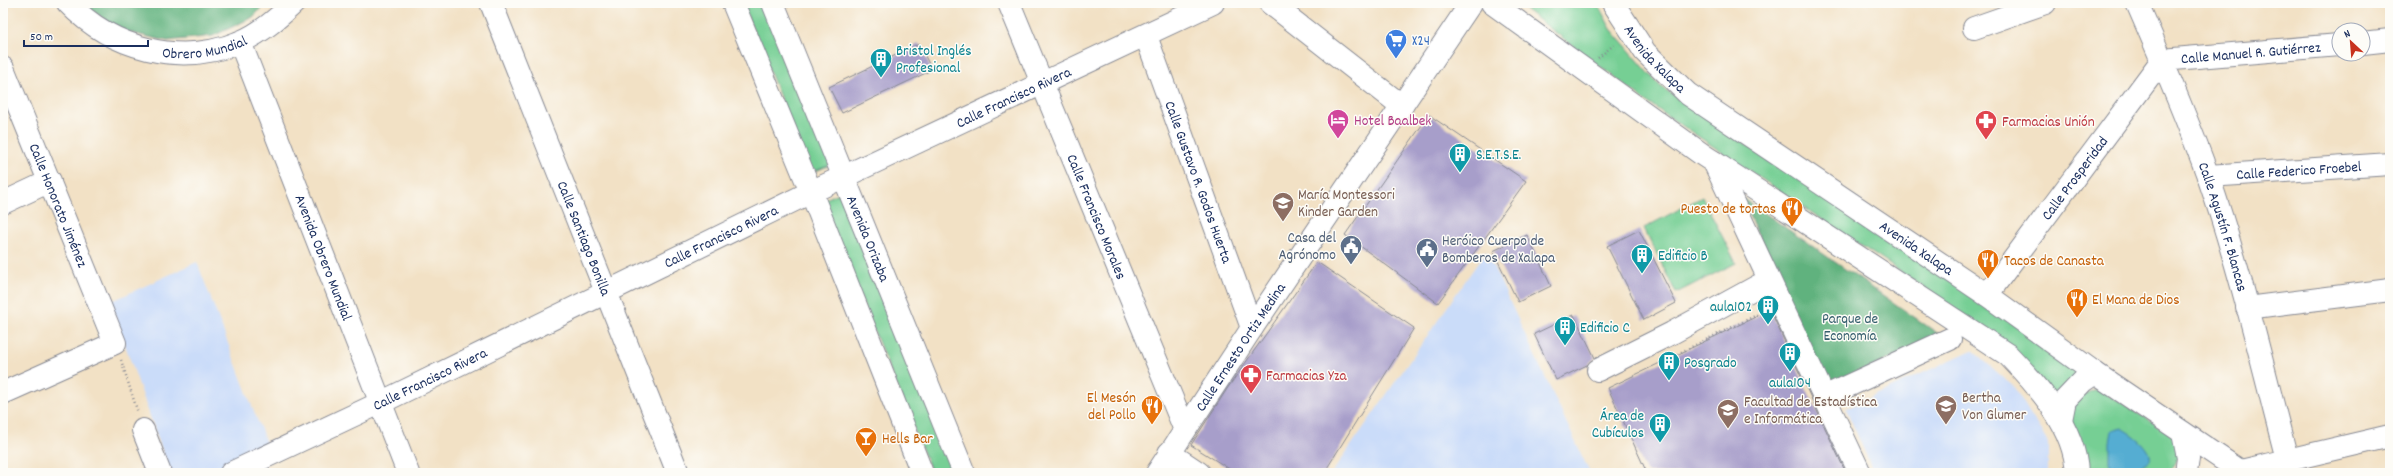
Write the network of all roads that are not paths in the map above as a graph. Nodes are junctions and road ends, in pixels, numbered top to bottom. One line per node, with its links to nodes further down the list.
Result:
1 (68, 3): 17 (street, Obrero Mundial)
2 (294, 3): 17 (street, Obrero Mundial)
3 (491, 3): 33 (street, Calle Santiago Bonilla)
4 (733, 3): 29 (street)
5 (773, 3): 26 (street, Avenida Orizaba)
6 (1009, 3): 22 (street, Calle Francisco Morales)
7 (1213, 3): 15 (street, Calle Francisco Rivera)
8 (1270, 3): 23 (street)
9 (1471, 3): 23 (street, Calle Ernesto Ortiz Medina)
10 (1492, 3): 24 (street)
11 (1613, 3): 34 (street, Avenida Xalapa)
12 (2045, 3): 14 (street)
13 (2137, 3): 20 (street, Calle Agustín F. Blancas)
14 (1974, 28)
15 (1146, 36): 22 (street, Calle Francisco Rivera); 36 (street, Calle Gustavo R. Godos Huerta)
16 (2390, 40): 18 (street)
17 (240, 42): 42 (street, Avenida Obrero Mundial)
18 (2371, 42)
19 (2331, 46): 20 (street, Calle Manuel R. Gutiérrez)
20 (2162, 60): 27 (street, Calle Agustín F. Blancas); 34 (street, Calle Prosperidad)
21 (3, 68): 28 (street, Calle Honorato Jiménez)
22 (1042, 83): 26 (street, Calle Francisco Rivera); 45 (street, Calle Francisco Morales)
23 (1402, 106): 36 (street, Calle Ernesto Ortiz Medina)
24 (1714, 162): 31 (street); 43 (street)
25 (2390, 164): 27 (street, Calle Federico Froebel)
26 (844, 176): 29 (street, Calle Francisco Rivera); 56 (street, Avenida Orizaba)
27 (2208, 176): 35 (street, Calle Agustín F. Blancas)
28 (50, 181): 30 (street); 40 (street, Calle Honorato Jiménez)
29 (811, 192): 33 (street, Calle Francisco Rivera); 55 (street)
30 (3, 203)
31 (1769, 280): 38 (street); 41 (street)
32 (2390, 290): 35 (street)
33 (607, 291): 42 (street, Calle Francisco Rivera); 54 (street, Calle Santiago Bonilla)
34 (1987, 296): 39 (street, Avenida Xalapa)
35 (2247, 308): 48 (street, Calle Agustín F. Blancas)
36 (1252, 328): 45 (street, Calle Ernesto Ortiz Medina)
37 (1950, 339): 41 (street)
38 (1598, 370)
39 (2095, 373): 43 (street); 46 (street, Avenida Xalapa)
40 (3, 394)
41 (1824, 397): 58 (street)
42 (382, 402): 52 (street, Calle Francisco Rivera); 53 (street, Avenida Obrero Mundial)
43 (2061, 420): 59 (street)
44 (143, 430): 51 (street)
45 (1186, 430): 49 (street, Calle Ernesto Ortiz Medina)
46 (2183, 433): 50 (street, Avenida Xalapa); 60 (street)
47 (2390, 436): 48 (street)
48 (2287, 459): 50 (street)
49 (1161, 467): 57 (street)
50 (2240, 472)
51 (160, 473)
52 (231, 473)
53 (408, 473)
54 (678, 473)
55 (922, 473)
56 (964, 473)
57 (1199, 473)
58 (1860, 473)
59 (2077, 473)
60 (2186, 473)

